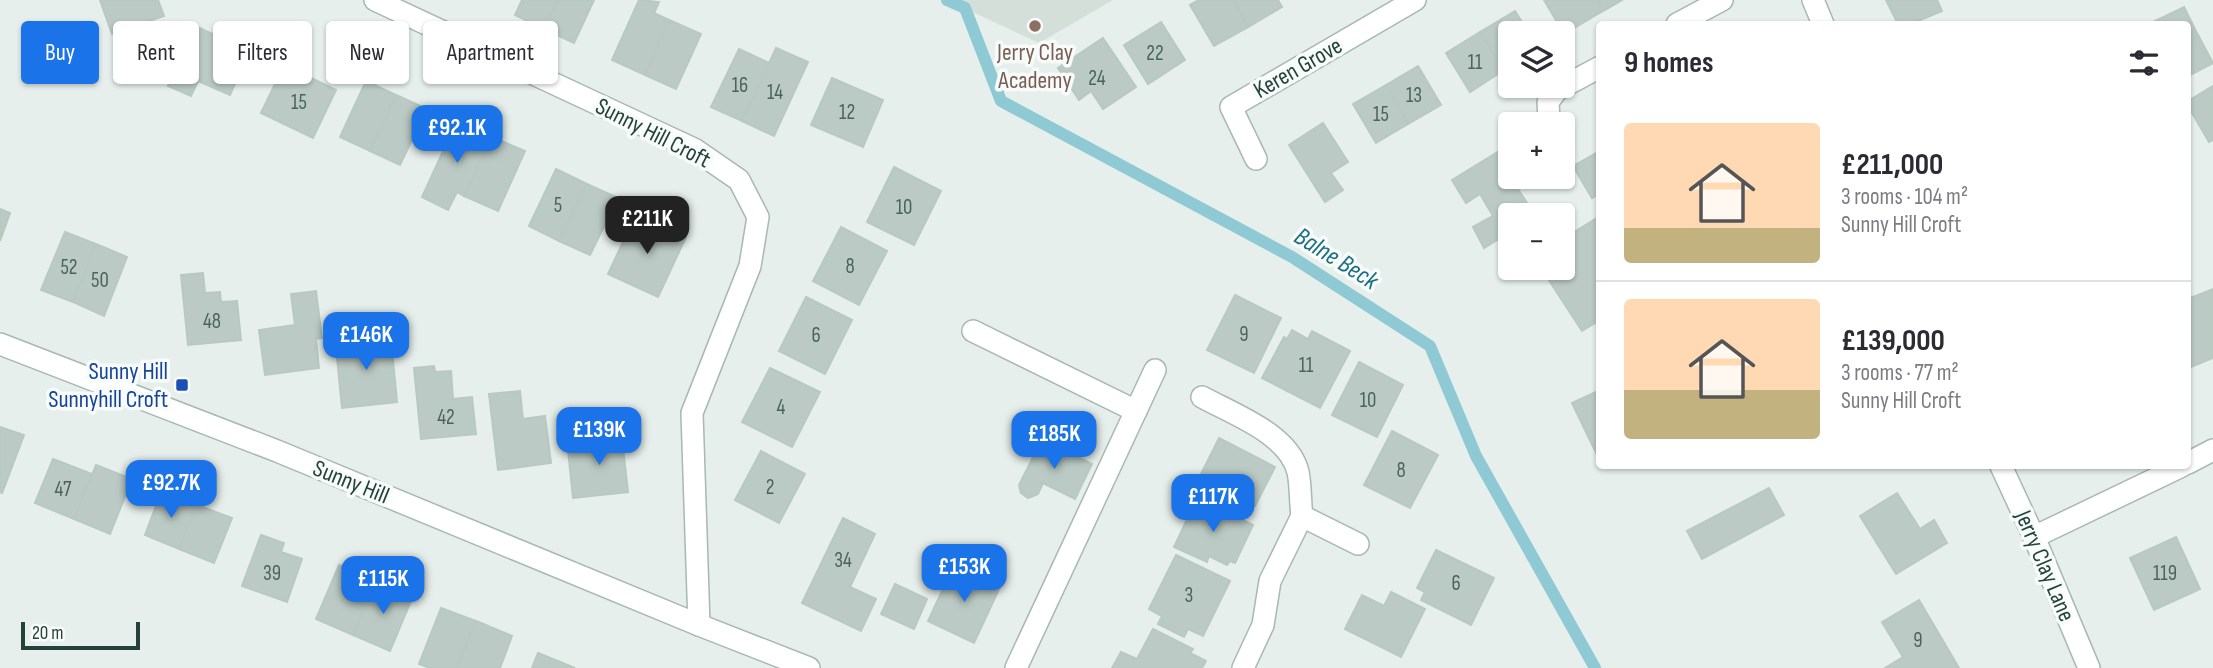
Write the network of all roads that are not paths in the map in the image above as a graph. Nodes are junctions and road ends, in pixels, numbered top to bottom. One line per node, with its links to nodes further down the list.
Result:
1 (375, 0): 22 (street, Sunny Hill Croft)
2 (1415, 0): 9 (street, Keren Grove)
3 (1722, 0): 5 (street)
4 (1813, 0): 6 (street)
5 (1683, 21)
6 (1821, 21)
7 (1596, 69): 8 (street)
8 (1549, 112)
9 (1256, 159)
10 (972, 331): 14 (street)
11 (0, 344): 22 (street, Sunny Hill)
12 (1155, 370): 14 (street)
13 (1202, 397): 19 (street)
14 (1136, 411): 24 (street)
15 (2213, 450): 16 (street)
16 (2191, 461)
17 (2002, 469): 20 (street, Jerry Clay Lane)
18 (2176, 469): 20 (street)
19 (1302, 516): 21 (street); 25 (street)
20 (2034, 537): 26 (street, Jerry Clay Lane)
21 (1358, 544)
22 (699, 625): 23 (street, Sunny Hill)
23 (809, 668)
24 (1016, 668)
25 (1243, 668)
26 (2089, 668)

